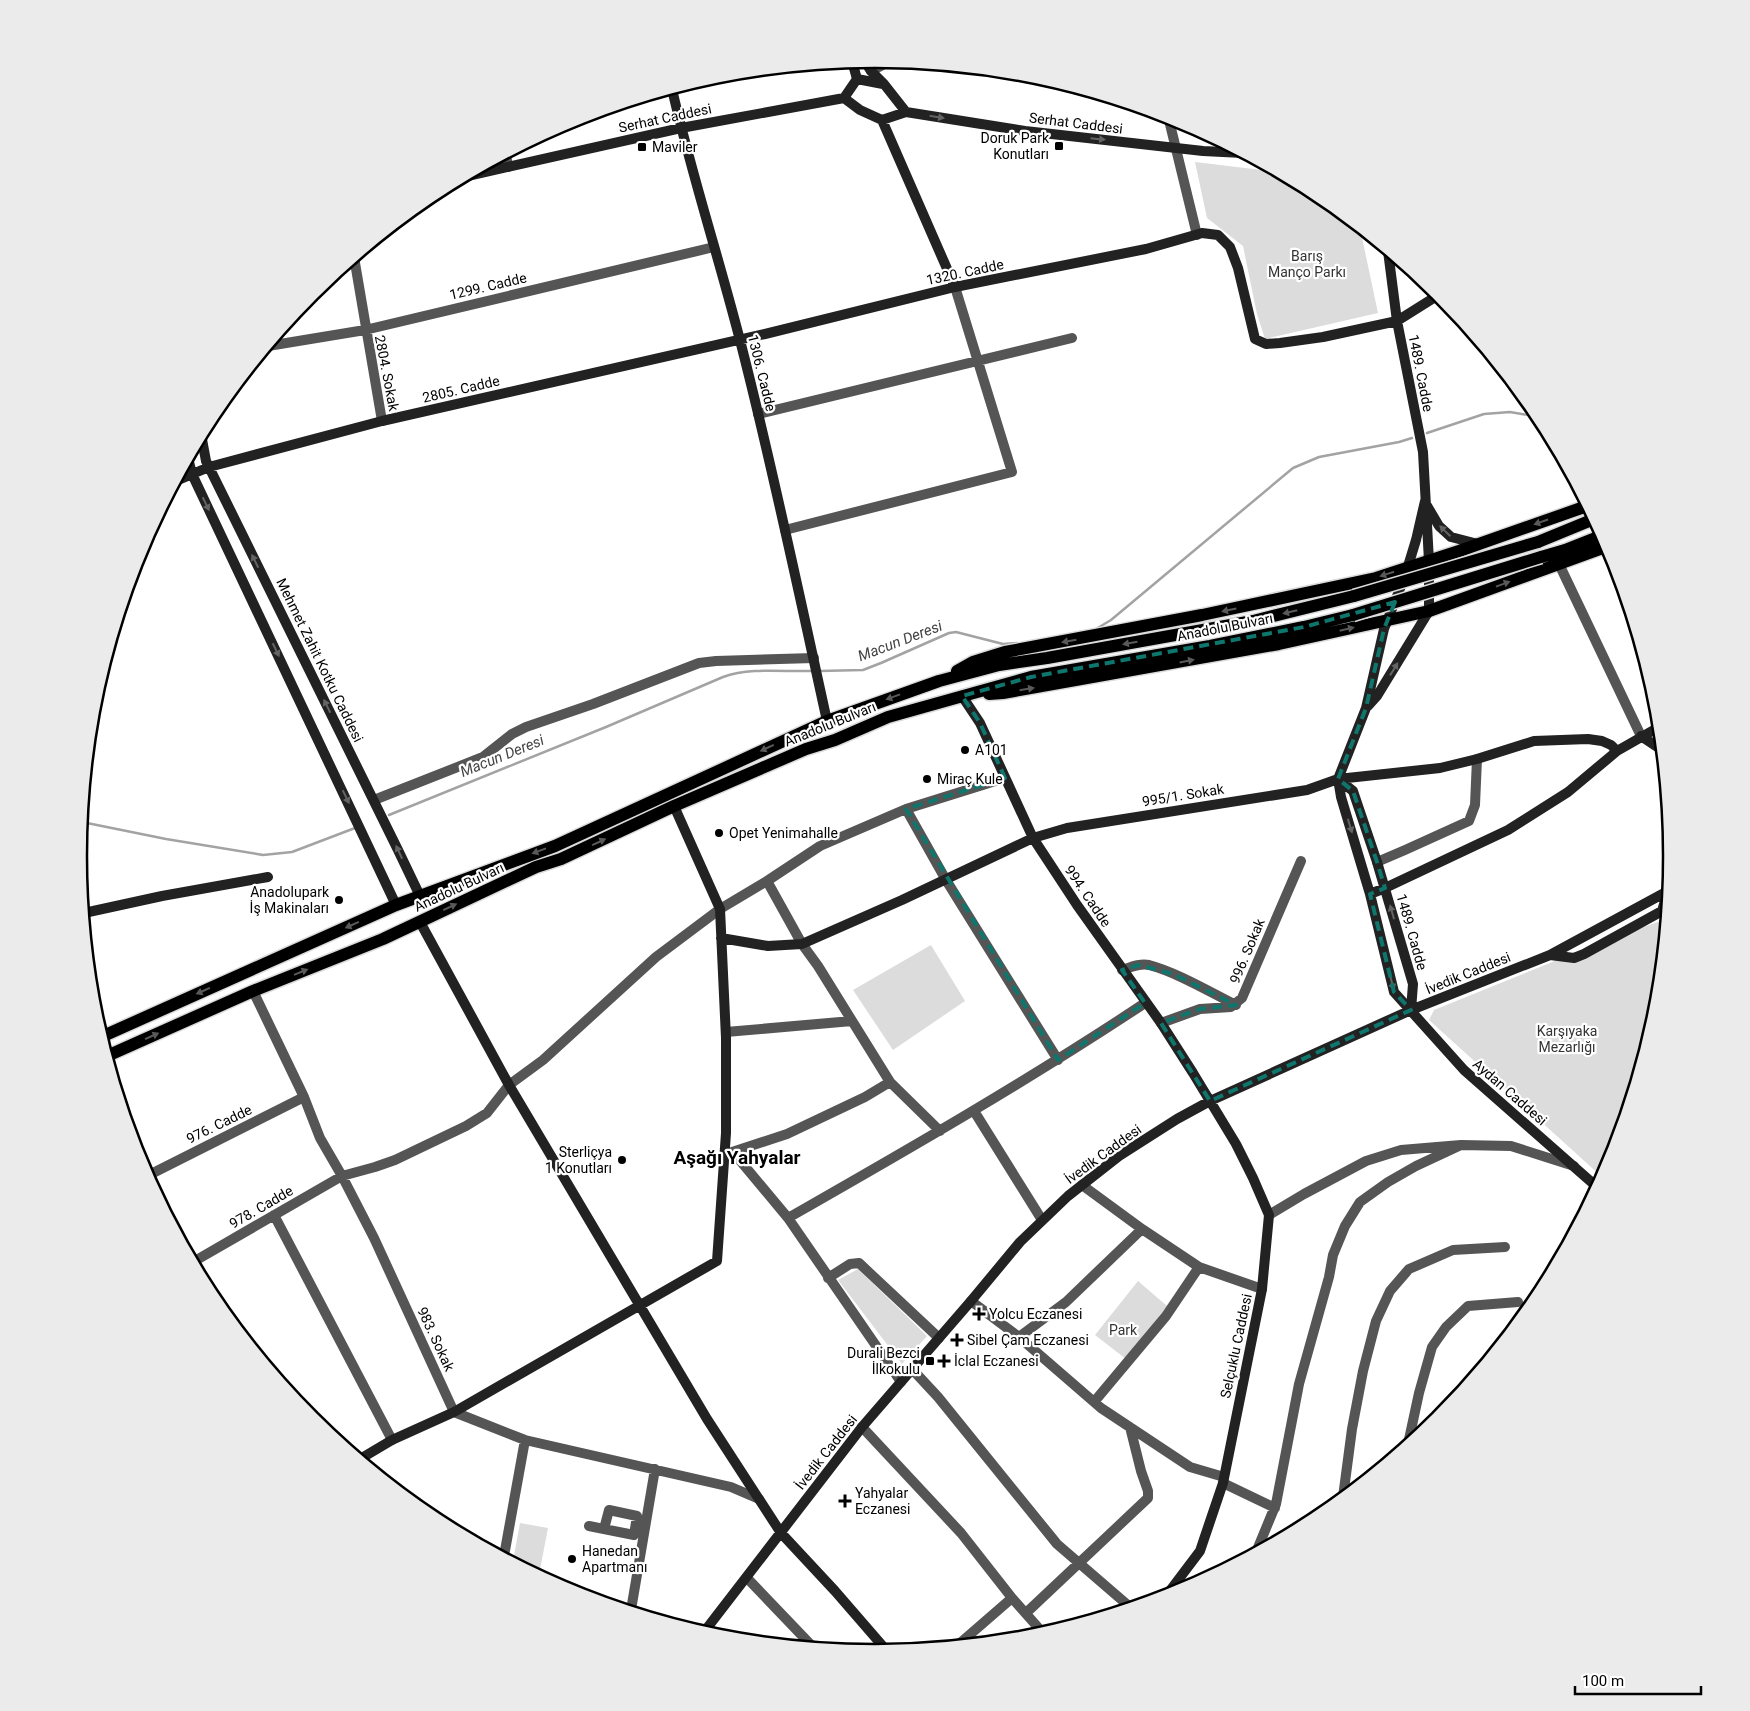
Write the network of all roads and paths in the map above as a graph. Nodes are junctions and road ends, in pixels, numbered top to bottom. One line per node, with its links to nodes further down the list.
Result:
1 (854, 68): 3 (street)
2 (870, 68): 4 (street)
3 (857, 79): 4 (street); 6 (street)
4 (884, 84): 7 (street)
5 (673, 94): 10 (street, 1306. Cadde)
6 (844, 98): 8 (street); 10 (street, Serhat Caddesi)
7 (906, 112): 8 (street, Serhat Caddesi); 11 (street, Serhat Caddesi, one-way to 11)
8 (882, 120): 20 (street)
9 (1170, 125): 11 (street)
10 (681, 128): 14 (street, Serhat Caddesi); 17 (street, 1306. Cadde)
11 (1177, 148): 12 (street, Serhat Caddesi); 16 (street)
12 (1230, 152)
13 (507, 159): 14 (street)
14 (508, 167): 15 (street, Serhat Caddesi)
15 (481, 173)
16 (1197, 235): 20 (street, 1320. Cadde); 22 (street)
17 (714, 247): 23 (street, 1299. Cadde); 25 (street, 1306. Cadde)
18 (1389, 258): 22 (street, 1489. Cadde)
19 (355, 263): 23 (street, 2804. Sokak)
20 (955, 287): 25 (street, 1320. Cadde); 27 (street)
21 (1433, 299): 22 (street)
22 (1397, 321): 35 (street, 1489. Cadde)
23 (365, 330): 26 (street, 1299. Cadde); 29 (street, 2804. Sokak)
24 (1072, 338): 27 (street)
25 (740, 340): 28 (street, 1306. Cadde); 29 (street, 2805. Cadde)
26 (276, 345)
27 (978, 361): 28 (street); 38 (street)
28 (758, 414): 38 (street, 1306. Cadde)
29 (382, 421): 32 (street, 2805. Cadde)
30 (203, 445): 32 (street, Mehmet Zahit Kotku Caddesi)
31 (190, 466): 33 (street)
32 (209, 467): 33 (street, 2805. Cadde); 59 (street, Mehmet Zahit Kotku Caddesi, one-way to 32)
33 (192, 474): 34 (street, 2805. Cadde); 72 (street, one-way to 72)
34 (184, 477)
35 (1425, 501): 40 (street, one-way to 35); 42 (street, 1489. Cadde); 44 (street, 1489. Cadde)
36 (1582, 508): 40 (main road, one-way to 40)
37 (1588, 521): 48 (main road, Anadolu Bulvarı, one-way to 48, bridge)
38 (785, 530): 47 (street, 1306. Cadde)
39 (1596, 538): 49 (main road, Anadolu Bulvarı, bridge)
40 (1478, 544): 42 (main road)
41 (1601, 549): 43 (main road)
42 (1429, 561): 44 (main road); 45 (street, 1489. Cadde)
43 (1559, 564): 45 (main road, one-way to 43); 53 (street)
44 (1407, 568): 46 (street, 1489. Cadde); 48 (main road, one-way to 48)
45 (1429, 611): 46 (main road); 50 (street, 1489. Cadde, one-way to 45)
46 (1389, 619): 49 (main road, one-way to 46); 50 (street, 1489. Cadde)
47 (814, 662): 51 (street, 1306. Cadde); 59 (street)
48 (939, 681): 51 (main road, Anadolu Bulvarı, one-way to 51)
49 (962, 696): 57 (street, 994. Cadde); 60 (main road, Anadolu Bulvarı)
50 (1366, 708): 58 (street, 1489. Cadde)
51 (827, 721): 71 (main road, Anadolu Bulvarı, one-way to 71)
52 (1652, 730): 53 (street)
53 (1641, 736): 54 (street); 55 (street)
54 (1655, 745)
55 (1618, 751): 56 (street, 995/1. Sokak); 68 (street)
56 (1477, 759): 58 (street, 995/1. Sokak); 64 (street)
57 (1005, 778): 61 (street, 978. Cadde); 62 (street, 994. Cadde)
58 (1338, 779): 62 (street, 995/1. Sokak); 64 (street, 1489. Cadde); 69 (street, one-way to 69)
59 (374, 800): 71 (street, Mehmet Zahit Kotku Caddesi, one-way to 59)
60 (674, 806): 73 (street); 76 (main road, Anadolu Bulvarı, one-way to 60)
61 (906, 809): 66 (street); 67 (street, 978. Cadde)
62 (1032, 838): 66 (street, 995/1. Sokak); 80 (street, 994. Cadde)
63 (1301, 861): 83 (street, 996. Sokak)
64 (1377, 862): 68 (street, 1489. Cadde)
65 (268, 877): 74 (street)
66 (946, 880): 78 (street, 995/1. Sokak); 90 (street)
67 (767, 881): 73 (street, 978. Cadde); 78 (street)
68 (1385, 888): 69 (street); 84 (street, 1489. Cadde, one-way to 68)
69 (1370, 894): 84 (street, one-way to 84)
70 (1661, 895): 79 (street, İvedik Caddesi)
71 (420, 896): 72 (main road, Anadolu Bulvarı)
72 (396, 906): 88 (main road, Anadolu Bulvarı, one-way to 88)
73 (720, 908): 77 (street); 92 (street, 978. Cadde)
74 (89, 912)
75 (1661, 912): 79 (street)
76 (420, 922): 81 (main road, Anadolu Bulvarı, one-way to 76); 92 (street)
77 (721, 938): 78 (street); 87 (street)
78 (802, 944): 85 (street)
79 (1550, 955): 84 (street, İvedik Caddesi)
80 (1122, 970): 82 (street, 994. Cadde); 83 (street)
81 (253, 991): 89 (main road, Anadolu Bulvarı, one-way to 81); 93 (street, 983. Sokak)
82 (1145, 1002): 86 (street, 994. Cadde); 90 (street)
83 (1236, 1005): 86 (street, 996. Sokak)
84 (1411, 1010): 94 (street, İvedik Caddesi); 99 (street, Aydan Caddesi)
85 (852, 1021): 87 (street); 91 (street)
86 (1161, 1023): 94 (street, 994. Cadde)
87 (726, 1032): 98 (street)
88 (108, 1034)
89 (113, 1053)
90 (1058, 1060): 95 (street)
91 (890, 1082): 96 (street); 98 (street)
92 (509, 1085): 101 (street, 978. Cadde); 116 (street)
93 (304, 1097): 100 (street, 976. Cadde); 101 (street, 983. Sokak)
94 (1210, 1101): 103 (street, İvedik Caddesi); 105 (street, Selçuklu Caddesi)
95 (974, 1111): 96 (street); 107 (street)
96 (940, 1131): 106 (street)
97 (1462, 1146): 99 (street); 105 (street); 133 (street)
98 (729, 1153): 106 (street); 116 (street)
99 (1574, 1166): 102 (street, Aydan Caddesi)
100 (154, 1173)
101 (342, 1176): 104 (street, 978. Cadde); 122 (street, 983. Sokak)
102 (1592, 1182)
103 (1082, 1185): 107 (street, İvedik Caddesi); 108 (street)
104 (274, 1215): 110 (street, 978. Cadde); 126 (street)
105 (1269, 1215): 113 (street, Selçuklu Caddesi)
106 (788, 1218): 112 (street)
107 (1042, 1220): 114 (street, İvedik Caddesi)
108 (1142, 1229): 111 (street); 117 (street)
109 (1505, 1247): 131 (street)
110 (199, 1259)
111 (1199, 1266): 113 (street); 121 (street)
112 (828, 1278): 118 (street); 120 (street)
113 (1262, 1289): 130 (street, Selçuklu Caddesi)
114 (971, 1301): 117 (street); 118 (street, İvedik Caddesi)
115 (1518, 1302): 125 (street)
116 (640, 1306): 122 (street); 132 (street)
117 (1019, 1337): 121 (street)
118 (939, 1338): 119 (street, İvedik Caddesi)
119 (912, 1369): 120 (street, İvedik Caddesi); 139 (street)
120 (901, 1382): 123 (street, İvedik Caddesi)
121 (1094, 1402): 124 (street)
122 (454, 1412): 126 (street); 127 (street)
123 (862, 1427): 136 (street, İvedik Caddesi); 142 (street)
124 (1130, 1427): 130 (street); 139 (street)
125 (1410, 1434)
126 (392, 1440): 128 (street)
127 (526, 1440): 129 (street); 138 (street)
128 (365, 1456)
129 (655, 1469): 132 (street); 144 (street)
130 (1223, 1480): 133 (street); 141 (street, Selçuklu Caddesi)
131 (1345, 1488)
132 (759, 1499): 136 (street)
133 (1275, 1508): 137 (street)
134 (589, 1526): 135 (street)
135 (604, 1529)
136 (781, 1533): 140 (street, İvedik Caddesi); 150 (street)
137 (1260, 1543)
138 (505, 1551)
139 (1079, 1563): 143 (street); 145 (street)
140 (746, 1578): 146 (street, İvedik Caddesi); 149 (street)
141 (1174, 1585)
142 (1012, 1598): 145 (street); 148 (street)
143 (1125, 1603)
144 (632, 1605)
145 (1026, 1613): 147 (street)
146 (709, 1625)
147 (1038, 1626)
148 (967, 1638)
149 (807, 1640)
150 (881, 1644)

